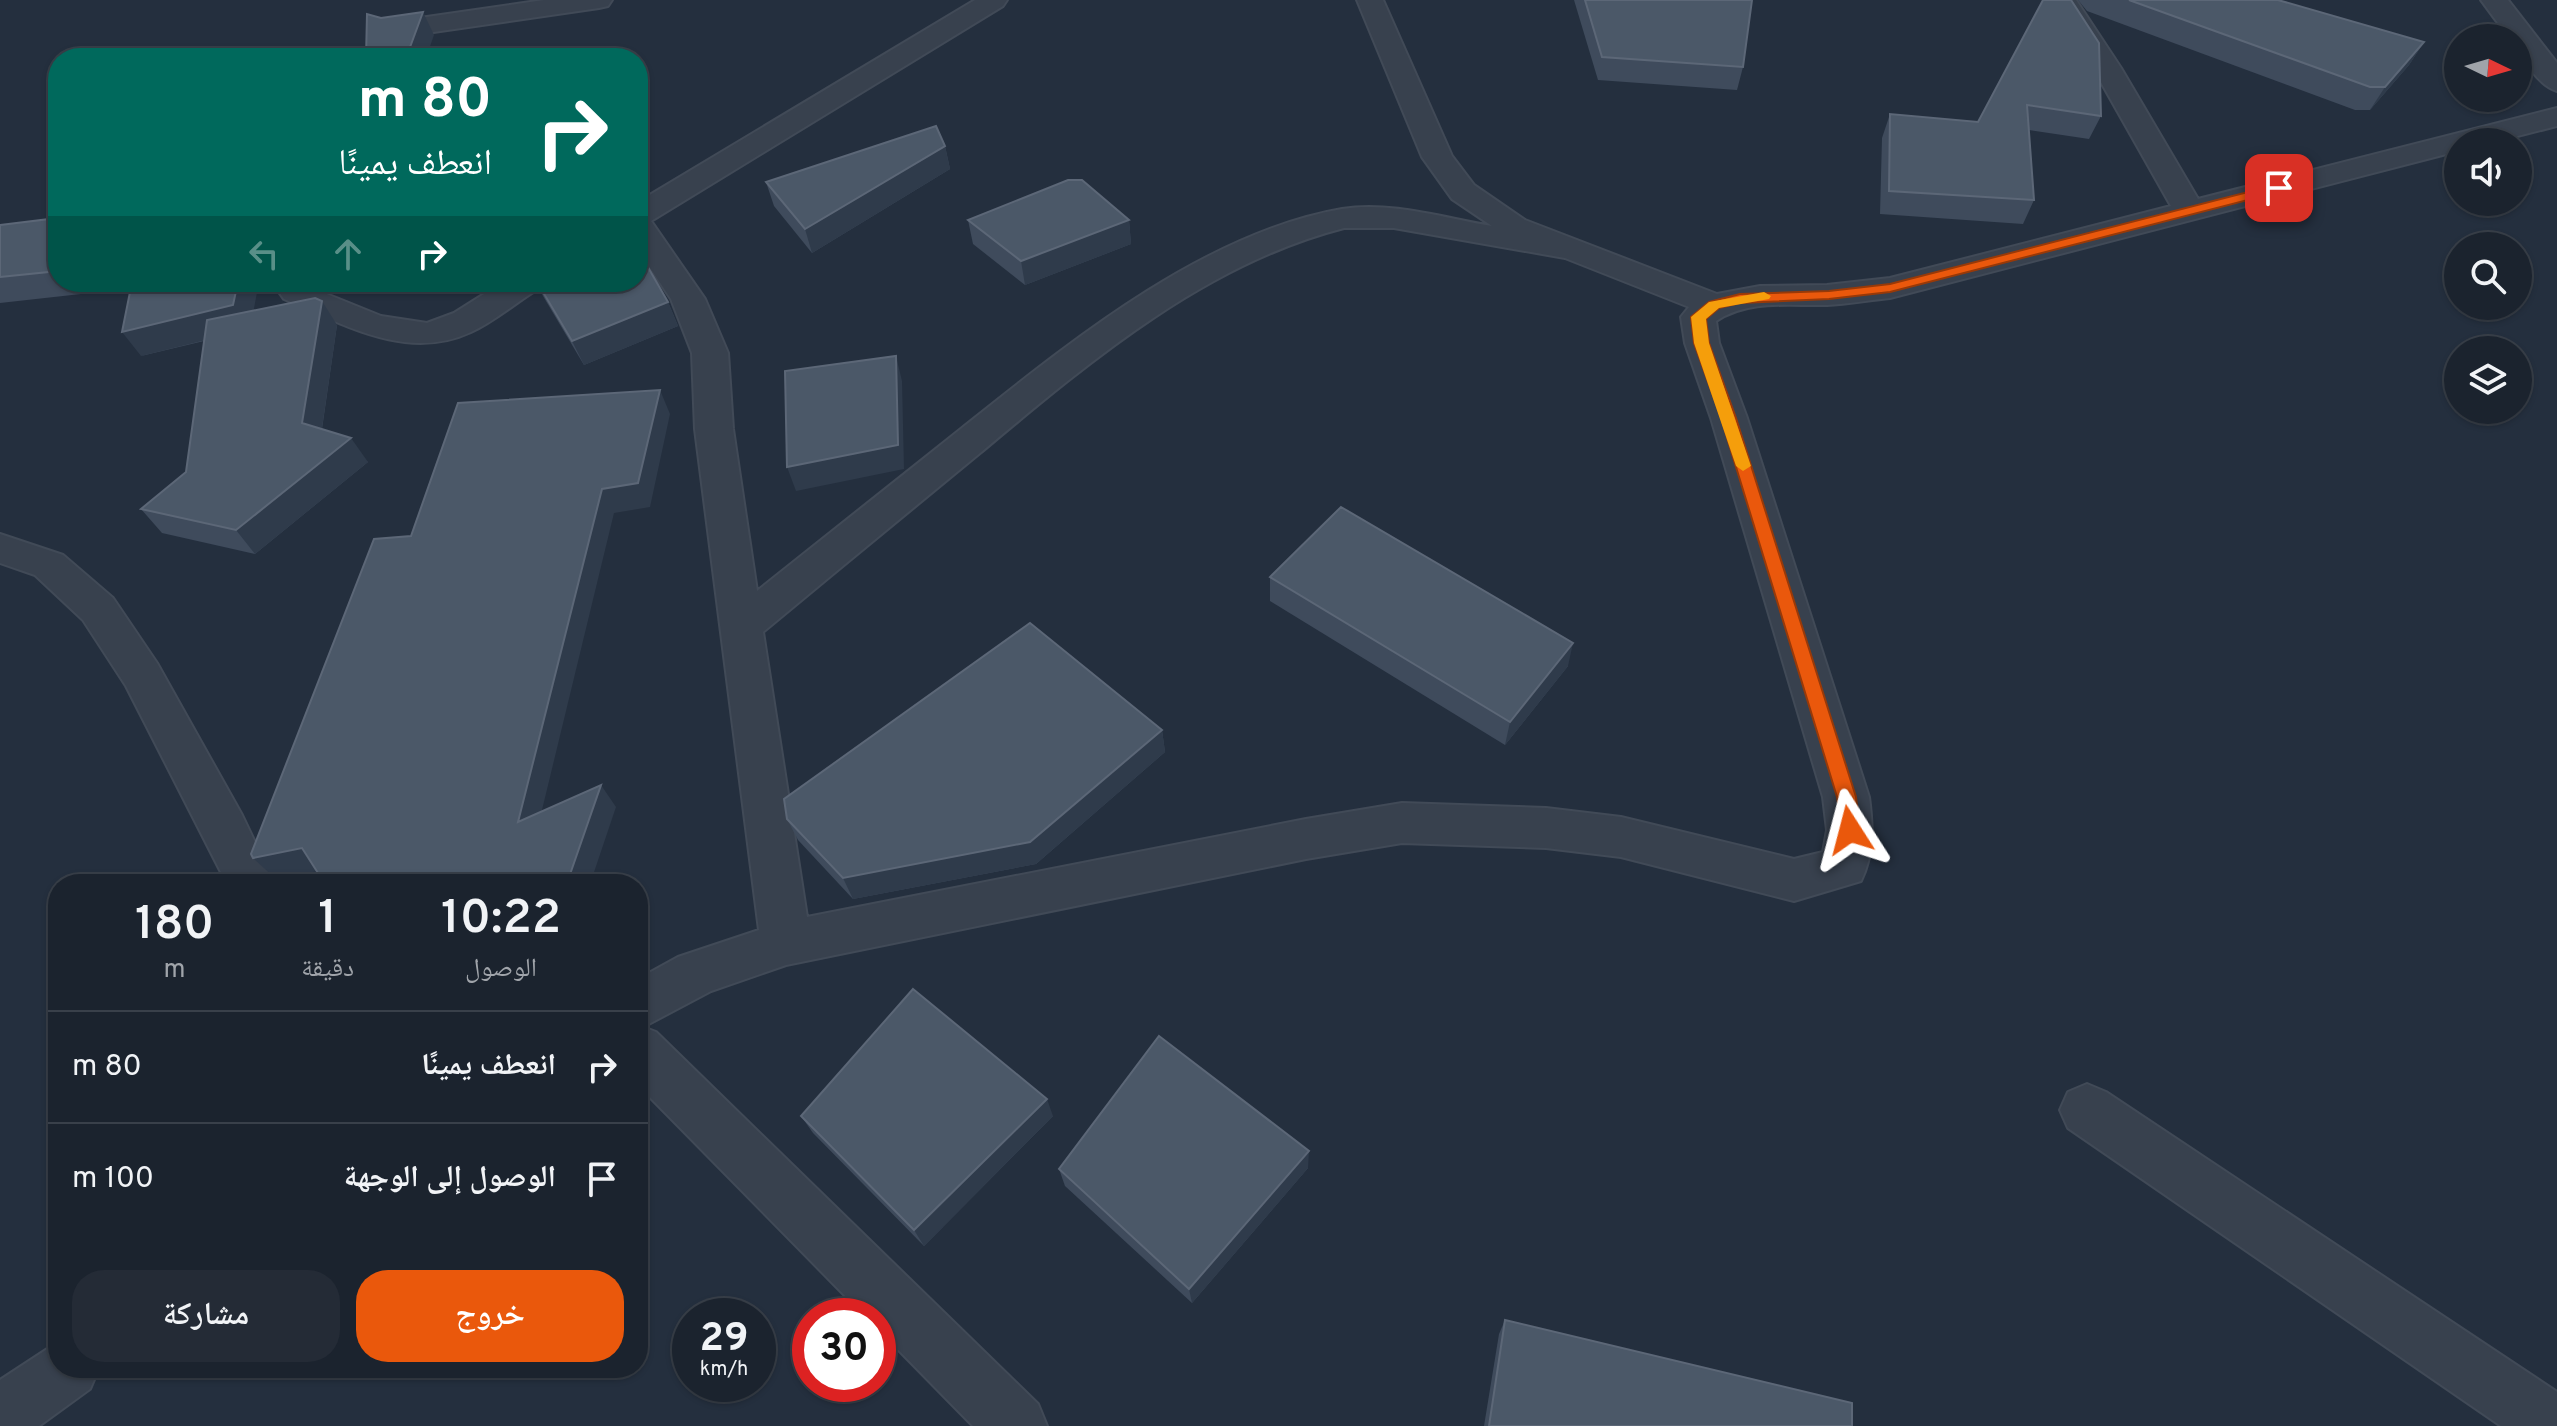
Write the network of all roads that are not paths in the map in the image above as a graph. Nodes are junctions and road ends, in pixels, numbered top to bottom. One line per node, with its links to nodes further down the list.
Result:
1 (599, 0): 6 (street)
2 (994, 0): 11 (street)
3 (1370, 0): 14 (street)
4 (2063, 0): 12 (street)
5 (2494, 0): 7 (street)
6 (392, 30)
7 (2557, 82)
8 (2557, 117): 9 (street)
9 (2514, 128)
10 (2444, 146): 12 (street)
11 (648, 209)
12 (2189, 211): 17 (street)
13 (648, 241): 19 (street)
14 (1563, 249): 17 (street); 19 (street)
15 (296, 292): 16 (street)
16 (510, 292)
17 (1714, 305): 21 (street)
18 (0, 548): 20 (street)
19 (742, 626): 21 (street)
20 (246, 874)
21 (786, 943): 22 (street)
22 (648, 999)
23 (648, 1059): 27 (street)
24 (2087, 1110): 28 (street)
25 (55, 1378): 26 (street)
26 (0, 1417)
27 (1016, 1426)
28 (2554, 1426)

